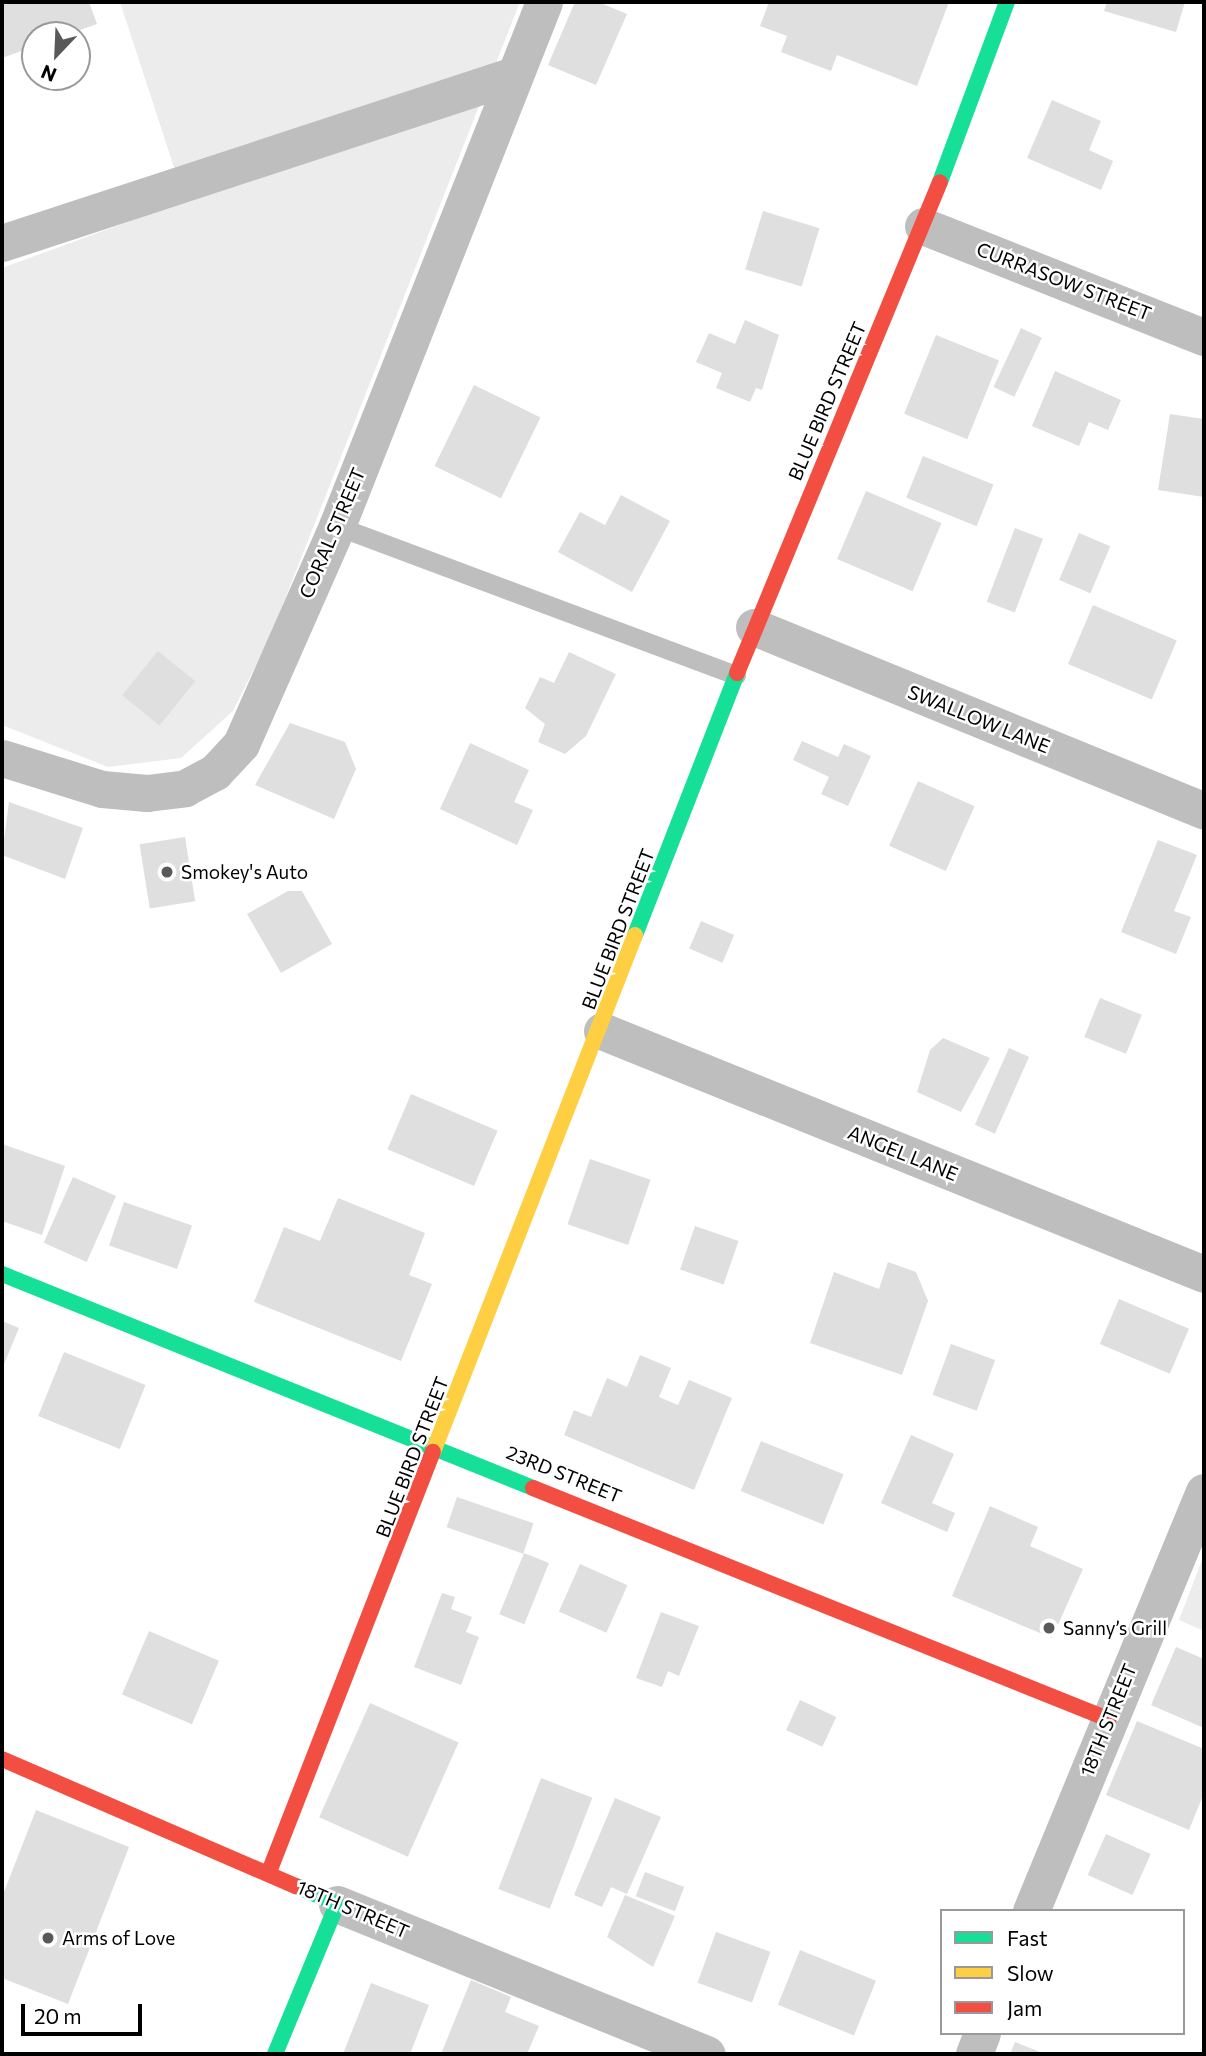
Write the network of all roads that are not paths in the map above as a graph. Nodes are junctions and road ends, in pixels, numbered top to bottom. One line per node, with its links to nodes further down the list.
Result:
1 (544, 2): 3 (street, CORAL STREET)
2 (1007, 2): 4 (street, BLUE BIRD STREET)
3 (511, 76): 5 (street); 7 (street, CORAL STREET)
4 (923, 226): 6 (street, CURRASOW STREET); 8 (street, BLUE BIRD STREET)
5 (2, 243)
6 (1204, 337)
7 (337, 526): 9 (lane); 10 (street, CORAL STREET)
8 (754, 628): 9 (street, BLUE BIRD STREET); 11 (street, SWALLOW LANE)
9 (736, 675): 12 (street, BLUE BIRD STREET)
10 (2, 758)
11 (1204, 811)
12 (602, 1031): 13 (street, ANGEL LANE); 15 (street, BLUE BIRD STREET)
13 (1204, 1274)
14 (2, 1275): 15 (street, 23RD STREET)
15 (439, 1446): 17 (street, 23RD STREET); 19 (street, BLUE BIRD STREET)
16 (1204, 1492): 17 (street, 18TH STREET)
17 (1108, 1719): 21 (street, 18TH STREET)
18 (2, 1759): 19 (street, 18TH STREET)
19 (269, 1872): 20 (street, 18TH STREET)
20 (337, 1904): 23 (street); 24 (street, 18TH STREET)
21 (1032, 1909)
22 (981, 2035): 25 (street)
23 (275, 2054)
24 (707, 2054)
25 (974, 2054)

